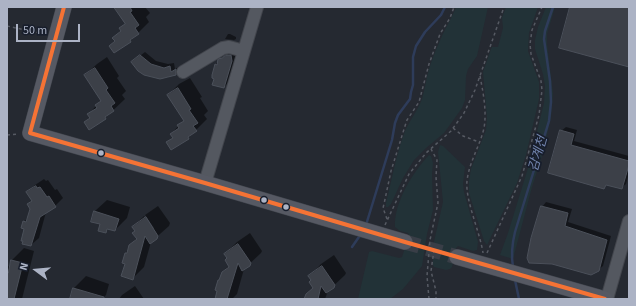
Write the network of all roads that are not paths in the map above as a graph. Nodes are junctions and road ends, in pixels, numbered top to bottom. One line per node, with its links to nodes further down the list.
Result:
1 (64, 7): 5 (main road)
2 (257, 7): 3 (street)
3 (244, 50): 4 (street); 5 (street)
4 (183, 72)
5 (205, 182): 7 (main road)
6 (629, 221): 9 (street)
7 (405, 242)
8 (457, 256): 9 (main road)
9 (606, 299)

